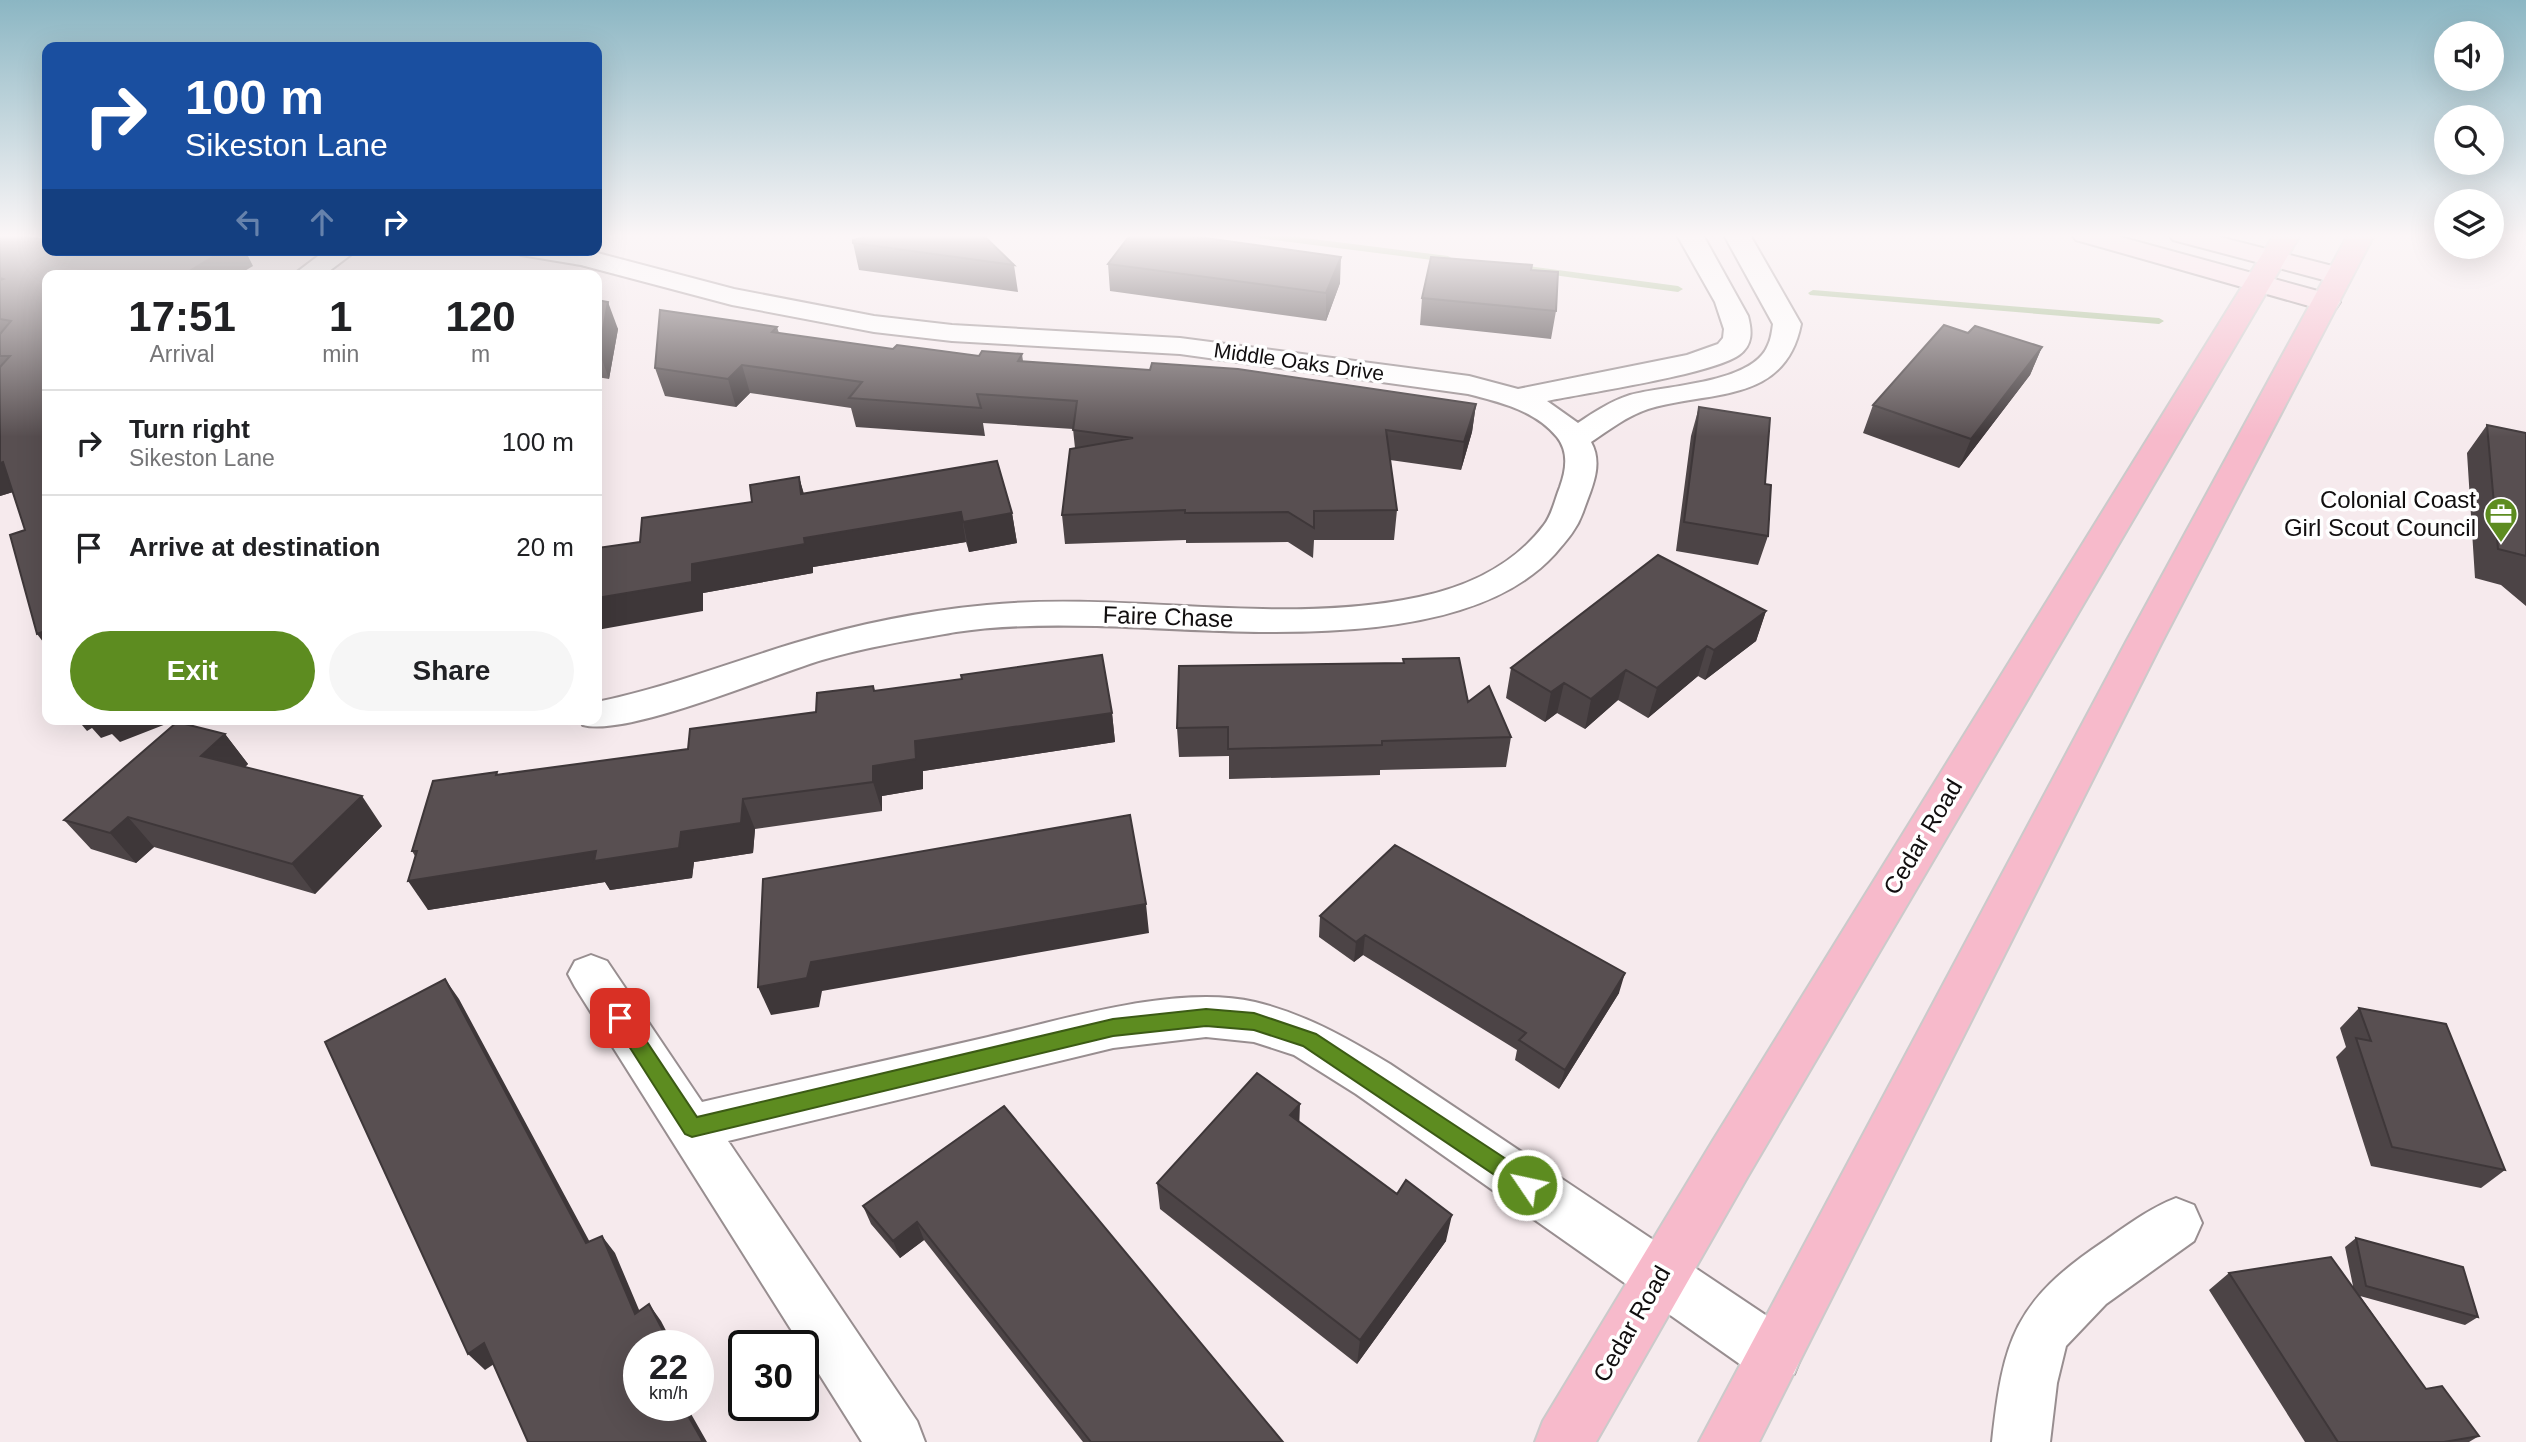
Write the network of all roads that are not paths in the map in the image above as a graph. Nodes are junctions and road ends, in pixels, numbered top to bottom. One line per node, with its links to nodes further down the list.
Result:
1 (760, 302): 6 (street, Middle Oaks Drive)
2 (1727, 302): 6 (street, Middle Oaks Drive)
3 (1775, 302): 7 (street)
4 (2246, 302): 12 (main road, Cedar Road)
5 (2325, 302): 13 (main road)
6 (1518, 398): 7 (street)
7 (1574, 439): 8 (street, Faire Chase)
8 (602, 714)
9 (591, 974): 10 (street)
10 (692, 1127): 12 (street); 14 (street)
11 (2176, 1223): 17 (street)
12 (1660, 1276): 13 (street); 15 (main road, Cedar Road)
13 (1774, 1354): 16 (main road)
14 (896, 1442)
15 (1564, 1442)
16 (1728, 1442)
17 (2021, 1442)

